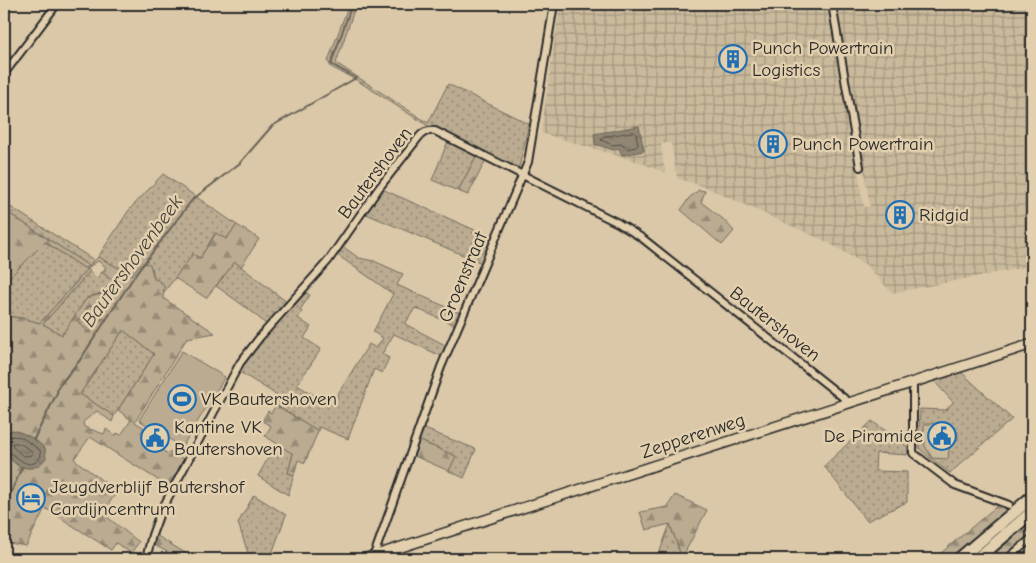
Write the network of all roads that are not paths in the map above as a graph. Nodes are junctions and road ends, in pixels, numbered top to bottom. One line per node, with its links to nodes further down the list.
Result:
1 (57, 4): 4 (street)
2 (554, 4): 6 (street, Groenstraat)
3 (832, 4): 5 (street)
4 (4, 74)
5 (860, 166)
6 (523, 176): 9 (street, Bautershoven); 14 (street, Groenstraat); 15 (street, Bautershoven)
7 (1032, 344): 8 (street, Zepperenweg)
8 (913, 382): 9 (street, Zepperenweg); 11 (street)
9 (850, 403): 14 (street, Zepperenweg)
10 (1032, 497): 17 (highway)
11 (1010, 505)
12 (1032, 512): 18 (highway)
13 (1032, 538): 19 (street)
14 (373, 558): 16 (street, Zepperenweg)
15 (146, 559)
16 (364, 559)
17 (959, 559)
18 (977, 559)
19 (1007, 559)

